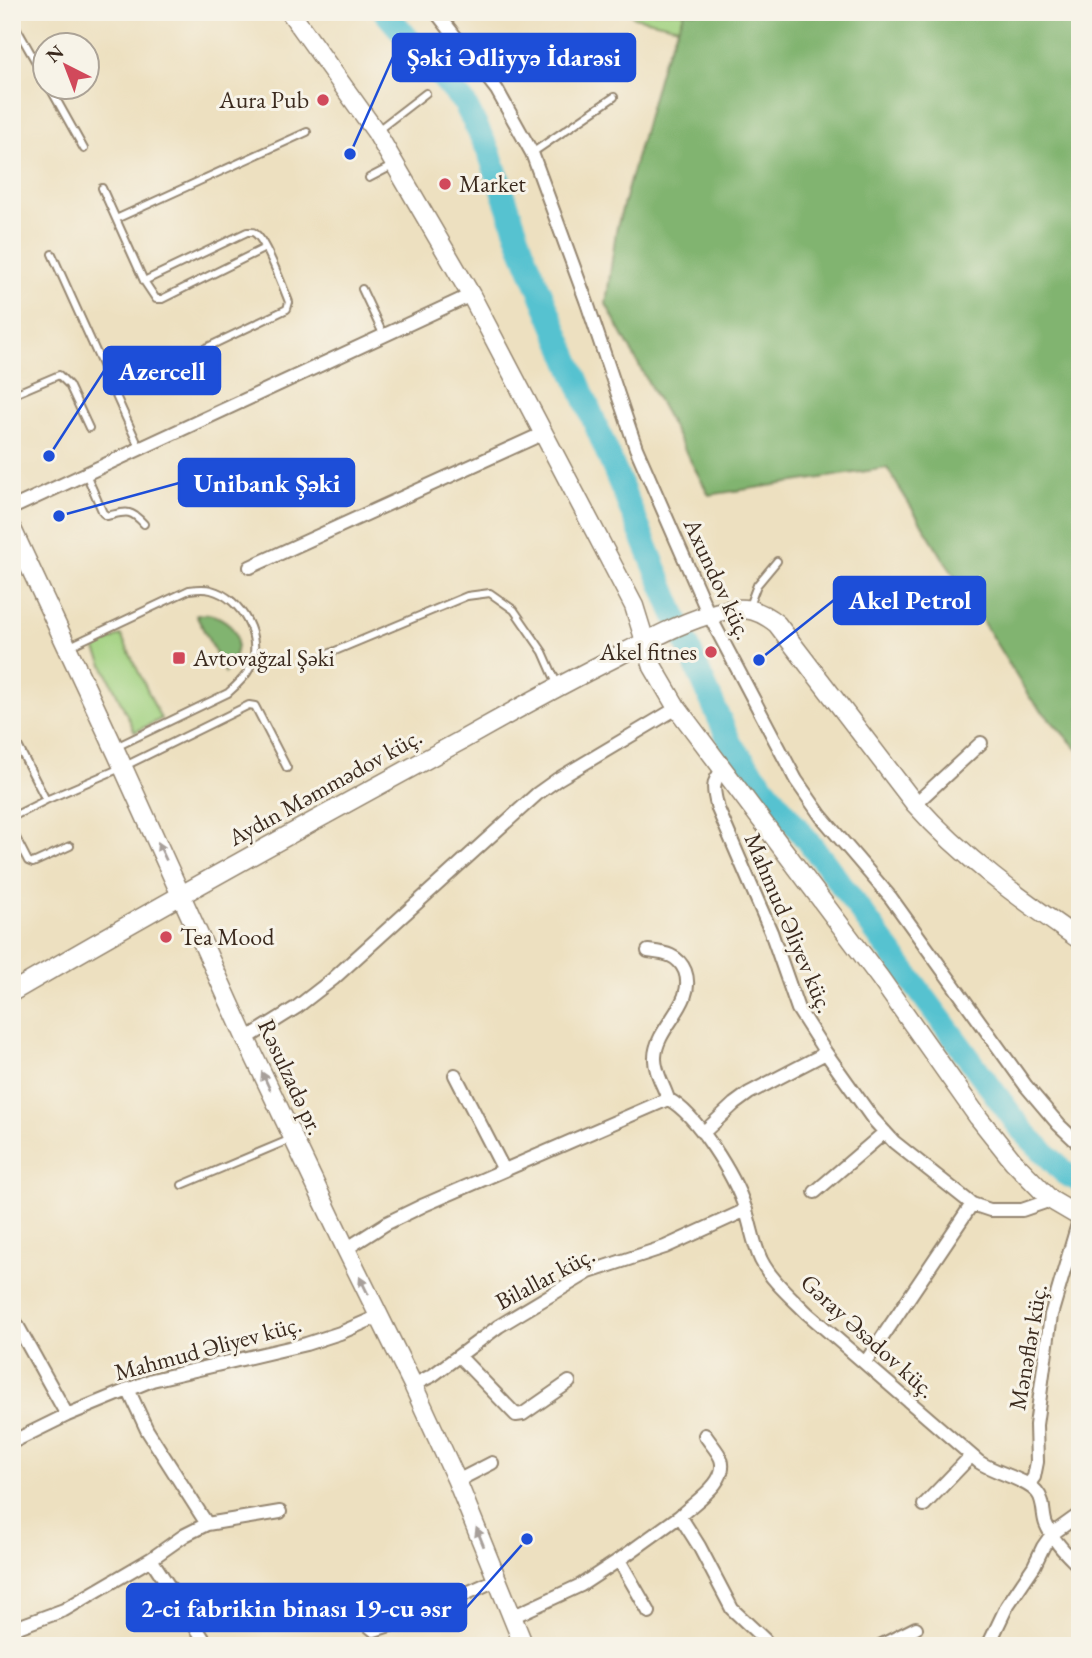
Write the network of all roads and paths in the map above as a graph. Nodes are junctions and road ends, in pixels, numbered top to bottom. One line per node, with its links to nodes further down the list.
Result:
1 (290, 12): 9 (street)
2 (436, 12): 11 (street, Axundov küç.)
3 (12, 20): 4 (lane)
4 (32, 55)
5 (426, 93): 9 (lane)
6 (614, 97): 11 (lane)
7 (58, 102): 10 (lane)
8 (307, 132): 15 (lane)
9 (376, 132): 12 (street)
10 (84, 149)
11 (532, 153): 34 (street, Axundov küç.)
12 (396, 163): 13 (lane); 20 (street)
13 (369, 178)
14 (102, 188): 15 (lane)
15 (116, 219): 18 (lane)
16 (265, 248): 18 (lane); 18 (lane); 22 (lane)
17 (52, 254): 26 (lane)
18 (144, 281)
19 (362, 289): 21 (lane)
20 (471, 295): 21 (street); 25 (street)
21 (384, 336): 26 (street)
22 (166, 367)
23 (12, 395): 24 (lane)
24 (89, 428)
25 (544, 433): 32 (street); 35 (street)
26 (140, 449): 27 (street)
27 (86, 474): 28 (street); 29 (lane)
28 (12, 508)
29 (144, 524)
30 (12, 529): 36 (street, Rəsulzadə pr.)
31 (777, 561): 33 (lane)
32 (250, 567)
33 (749, 608): 34 (street, Aydın Məmmədov küç.); 47 (street)
34 (702, 617): 35 (street, Aydın Məmmədov küç.); 62 (street, Axundov küç.)
35 (647, 642): 38 (street, Aydın Məmmədov küç.); 39 (street)
36 (66, 648): 42 (street, Rəsulzadə pr.); 42 (lane)
37 (328, 654): 38 (lane)
38 (558, 687): 51 (street, Aydın Məmmədov küç.)
39 (677, 708): 45 (street); 55 (street)
40 (12, 734): 46 (lane)
41 (981, 743): 47 (street)
42 (114, 748): 43 (street, Rəsulzadə pr.)
43 (123, 767): 44 (lane); 46 (lane); 51 (street, Rəsulzadə pr., one-way to 43)
44 (287, 768)
45 (723, 770): 56 (street, Mahmud Əliyev küç.); 66 (street)
46 (46, 800): 48 (lane)
47 (915, 804): 52 (street)
48 (12, 817)
49 (12, 830): 50 (lane)
50 (70, 846)
51 (181, 894): 54 (street, Aydın Məmmədov küç.); 55 (street, Rəsulzadə pr.)
52 (1080, 940)
53 (648, 951): 58 (street)
54 (12, 992)
55 (246, 1039): 61 (street, Rəsulzadə pr., one-way to 55)
56 (826, 1054): 59 (street, Mahmud Əliyev küç.); 60 (street)
57 (455, 1075): 63 (street)
58 (668, 1099): 60 (street, Gəray Əsədov küç.); 63 (street)
59 (885, 1132): 65 (street); 67 (street, Mahmud Əliyev küç.)
60 (703, 1133): 68 (street, Gəray Əsədov küç.)
61 (293, 1139): 64 (lane); 70 (street, Rəsulzadə pr.)
62 (1080, 1145)
63 (504, 1170): 70 (street)
64 (182, 1185)
65 (815, 1192)
66 (1051, 1200): 67 (street, Mahmud Əliyev küç.); 69 (street)
67 (972, 1204): 74 (street)
68 (746, 1210): 73 (street, Bilallar küç.); 74 (street, Gəray Əsədov küç.)
69 (1080, 1217): 84 (street, Mənəflər küç.)
70 (346, 1249): 72 (street, Rəsulzadə pr., one-way to 70)
71 (12, 1316): 78 (street)
72 (379, 1316): 76 (street, Rəsulzadə pr.); 77 (street, Mahmud Əliyev küç.)
73 (459, 1356): 75 (street); 76 (street, Bilallar küç.)
74 (865, 1363): 81 (street, Gəray Əsədov küç.)
75 (569, 1382)
76 (414, 1385): 83 (street, Rəsulzadə pr.)
77 (128, 1389): 78 (street, Mahmud Əliyev küç.); 89 (street)
78 (67, 1415): 80 (street, Mahmud Əliyev küç.)
79 (705, 1435): 88 (street)
80 (12, 1442)
81 (971, 1455): 84 (street, Gəray Əsədov küç.); 85 (street)
82 (492, 1463): 83 (street)
83 (457, 1481): 94 (street, Rəsulzadə pr., one-way to 83)
84 (1028, 1485): 90 (street)
85 (924, 1505)
86 (280, 1512): 89 (street)
87 (1080, 1514): 90 (street)
88 (680, 1516): 92 (street); 100 (street)
89 (207, 1524): 91 (street)
90 (1052, 1534): 93 (street); 104 (street)
91 (151, 1559): 98 (street); 101 (street)
92 (620, 1560): 96 (street); 97 (street)
93 (1080, 1567)
94 (498, 1579): 95 (street); 97 (street, Rəsulzadə pr.)
95 (349, 1600)
96 (649, 1612)
97 (512, 1617): 102 (street, Rəsulzadə pr.)
98 (15, 1628)
99 (916, 1628): 103 (street)
100 (765, 1640)
101 (208, 1646)
102 (524, 1646)
103 (880, 1646)
104 (988, 1646)

